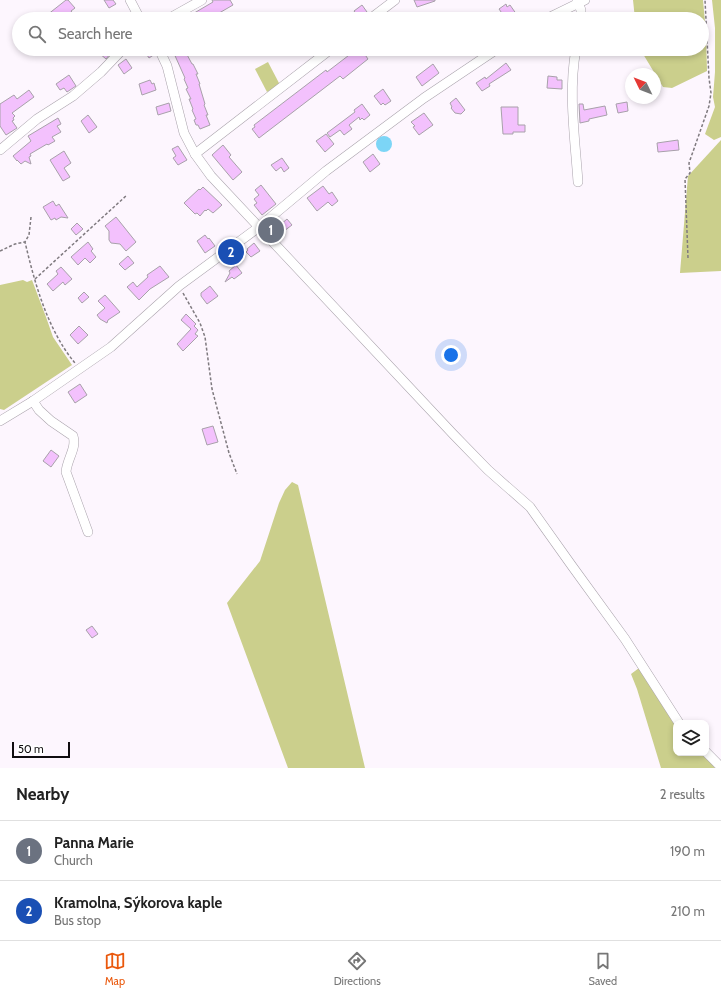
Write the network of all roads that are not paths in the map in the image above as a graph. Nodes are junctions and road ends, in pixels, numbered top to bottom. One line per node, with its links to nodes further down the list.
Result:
1 (130, 0): 5 (street)
2 (202, 0): 6 (street)
3 (395, 0): 7 (street)
4 (580, 1): 8 (street); 9 (street)
5 (136, 12)
6 (181, 12)
7 (379, 12)
8 (559, 12)
9 (581, 12)
10 (116, 56): 15 (street)
11 (162, 56): 16 (street)
12 (322, 56): 16 (street)
13 (487, 56): 18 (street)
14 (575, 56): 17 (street)
15 (0, 150)
16 (195, 154): 18 (street)
17 (578, 182)
18 (259, 227): 19 (street); 22 (street)
19 (33, 401): 20 (street); 21 (street)
20 (0, 421)
21 (88, 532)
22 (678, 720)
23 (709, 755): 24 (street)
24 (721, 767)

